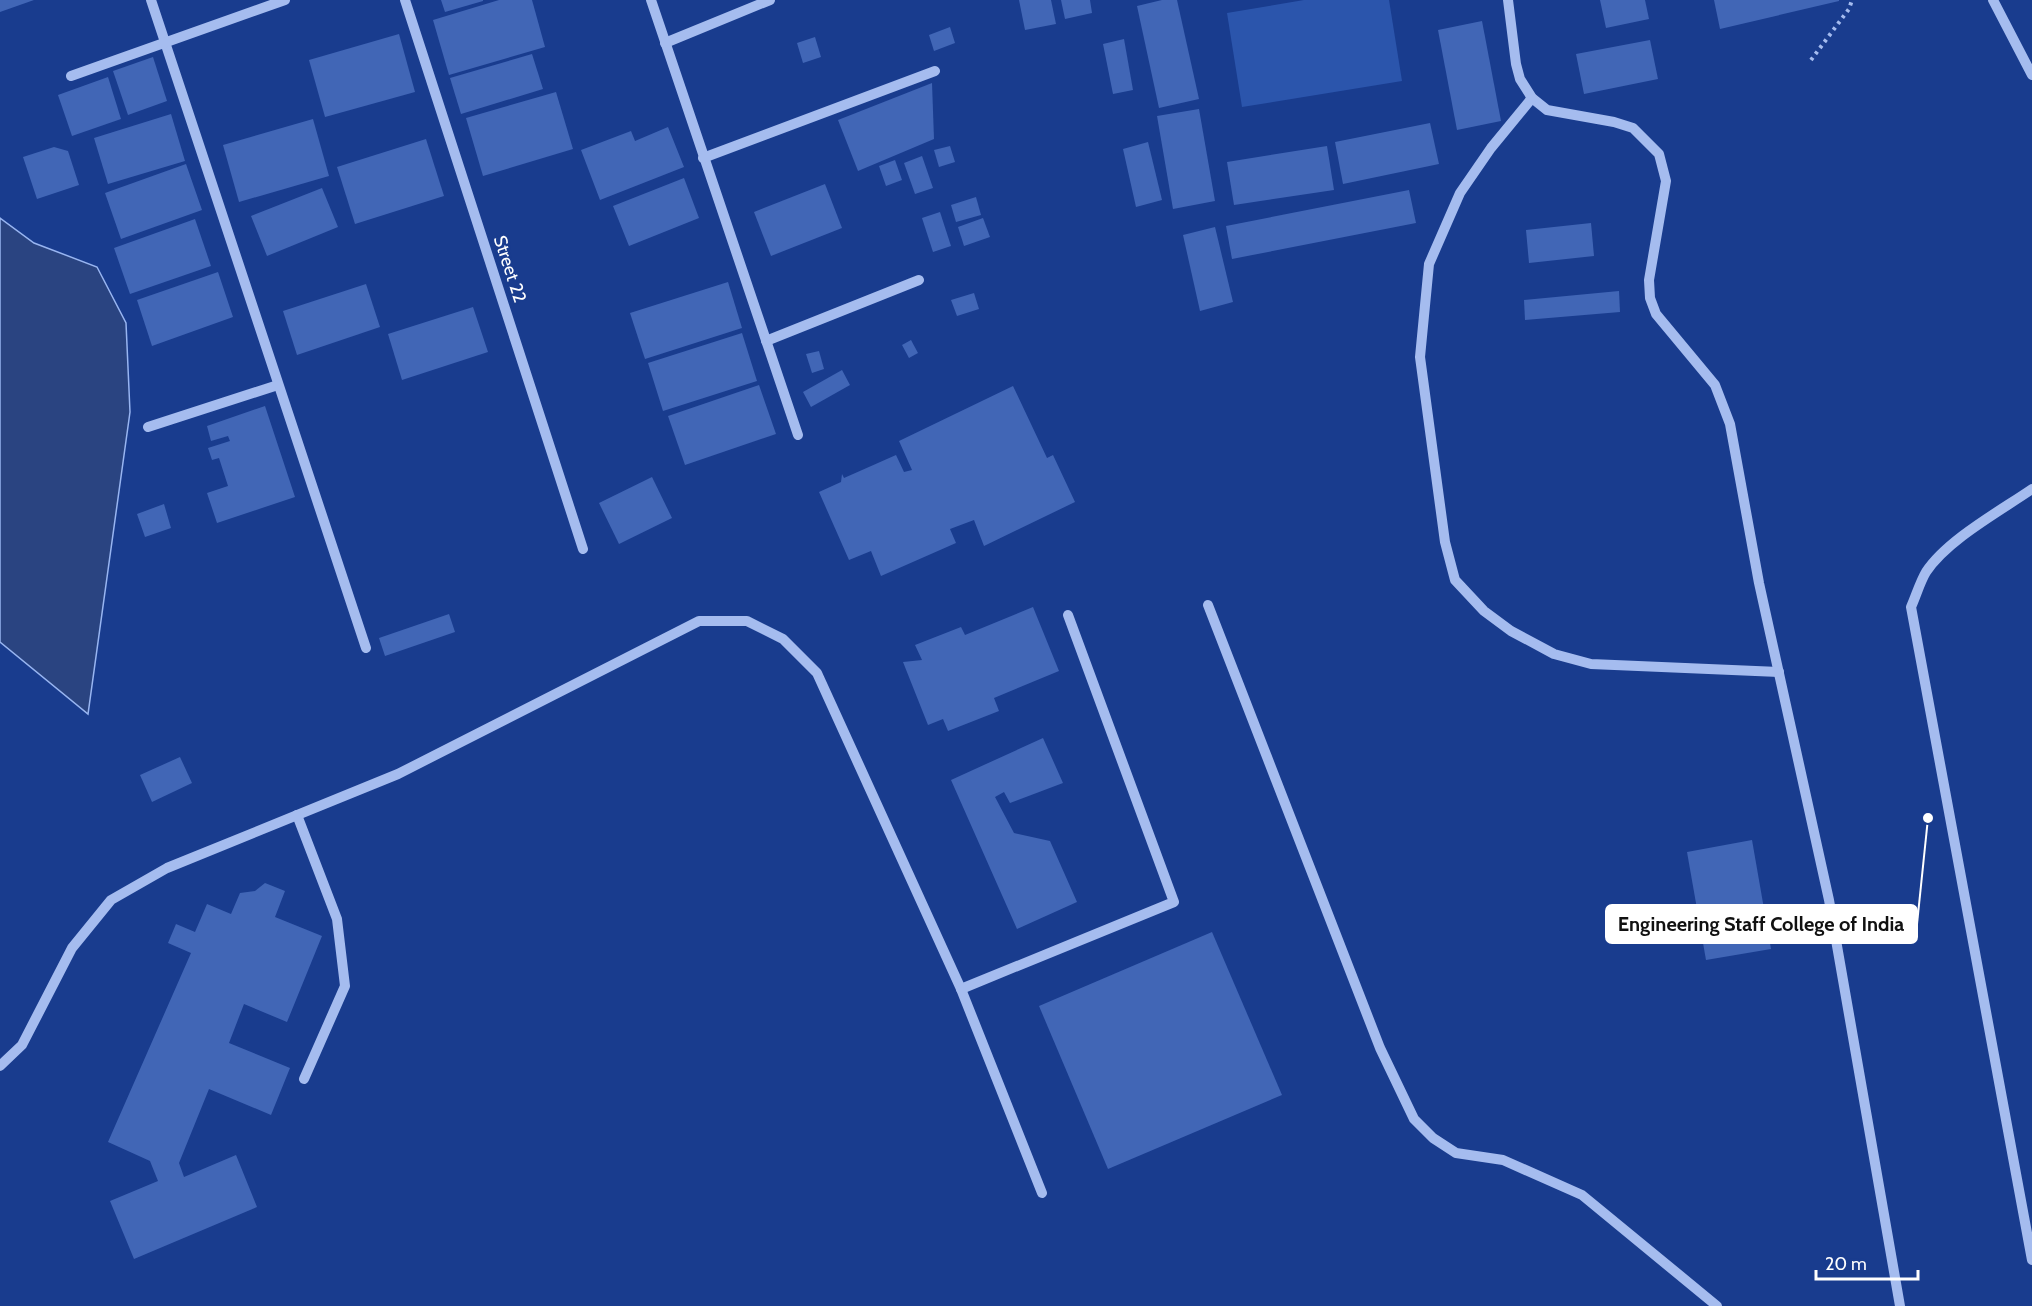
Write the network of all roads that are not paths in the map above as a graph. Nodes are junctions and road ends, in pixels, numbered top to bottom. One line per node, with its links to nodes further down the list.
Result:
1 (151, 0): 8 (street)
2 (285, 0): 8 (street)
3 (405, 0): 21 (street, Street 22)
4 (651, 0): 9 (street)
5 (770, 0): 9 (street)
6 (1508, 0): 13 (street)
7 (1993, 0): 11 (street)
8 (165, 42): 12 (street); 17 (street)
9 (665, 42): 14 (street)
10 (935, 71): 14 (street)
11 (2032, 75)
12 (71, 76)
13 (1532, 98): 25 (street); 25 (street)
14 (703, 158): 16 (street)
15 (919, 280): 16 (street)
16 (766, 341): 19 (street)
17 (278, 385): 18 (street); 24 (street)
18 (148, 427)
19 (798, 435)
20 (2032, 489): 31 (street)
21 (583, 549)
22 (1208, 605): 32 (street)
23 (1068, 615): 27 (street)
24 (366, 648)
25 (1779, 672): 33 (street)
26 (297, 815): 27 (street); 28 (street); 29 (street)
27 (961, 989): 30 (street)
28 (0, 1066)
29 (304, 1079)
30 (1042, 1193)
31 (2032, 1260)
32 (1717, 1306)
33 (1900, 1306)

